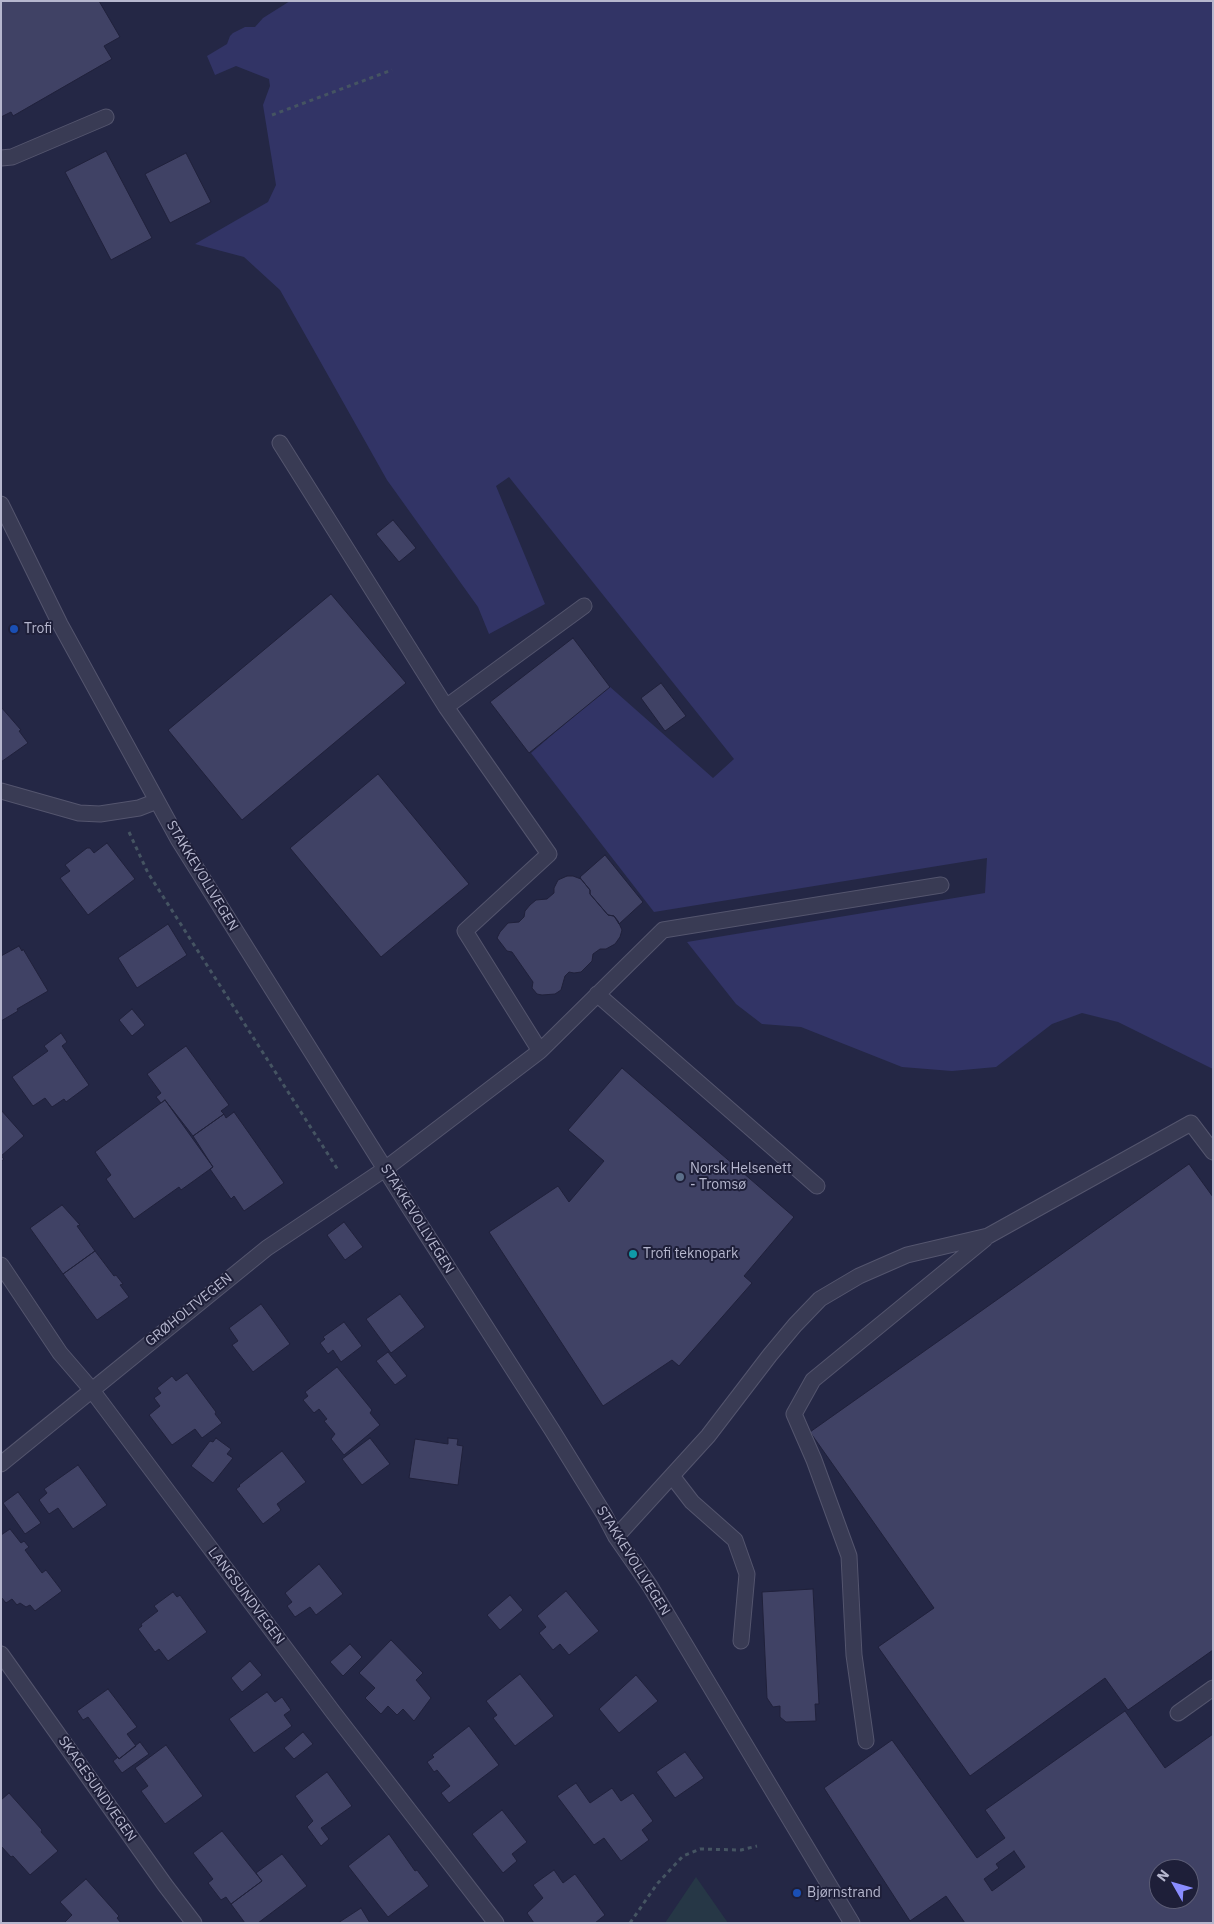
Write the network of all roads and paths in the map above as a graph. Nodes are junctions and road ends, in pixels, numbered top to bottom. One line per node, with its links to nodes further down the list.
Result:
1 (392, 70): 2 (path)
2 (272, 115)
3 (106, 117): 4 (street)
4 (1, 158)
5 (280, 443): 8 (street)
6 (1, 504): 10 (street, STAKKEVOLLVEGEN)
7 (584, 606): 8 (street)
8 (446, 707): 14 (street)
9 (1, 791): 11 (street)
10 (157, 801): 11 (street); 16 (street, STAKKEVOLLVEGEN)
11 (119, 811): 17 (path)
12 (941, 885): 13 (street, GRØHOLTVEGEN)
13 (598, 994): 14 (street, GRØHOLTVEGEN); 18 (street)
14 (540, 1051): 16 (street, GRØHOLTVEGEN)
15 (1213, 1152): 19 (street)
16 (385, 1169): 21 (street, GRØHOLTVEGEN); 24 (street, STAKKEVOLLVEGEN)
17 (338, 1170)
18 (817, 1186)
19 (988, 1236): 23 (street); 29 (street)
20 (1, 1265): 21 (street, LANGSUNDVEGEN)
21 (91, 1389): 22 (street, GRØHOLTVEGEN); 32 (street, LANGSUNDVEGEN)
22 (1, 1464)
23 (672, 1476): 24 (street); 25 (street)
24 (616, 1537): 34 (street, STAKKEVOLLVEGEN)
25 (741, 1641)
26 (1, 1654): 31 (street, SKAGESUNDVEGEN)
27 (1213, 1688): 28 (street)
28 (1178, 1713)
29 (866, 1741)
30 (757, 1846): 33 (path)
31 (194, 1923)
32 (496, 1923)
33 (630, 1923)
34 (852, 1923)

